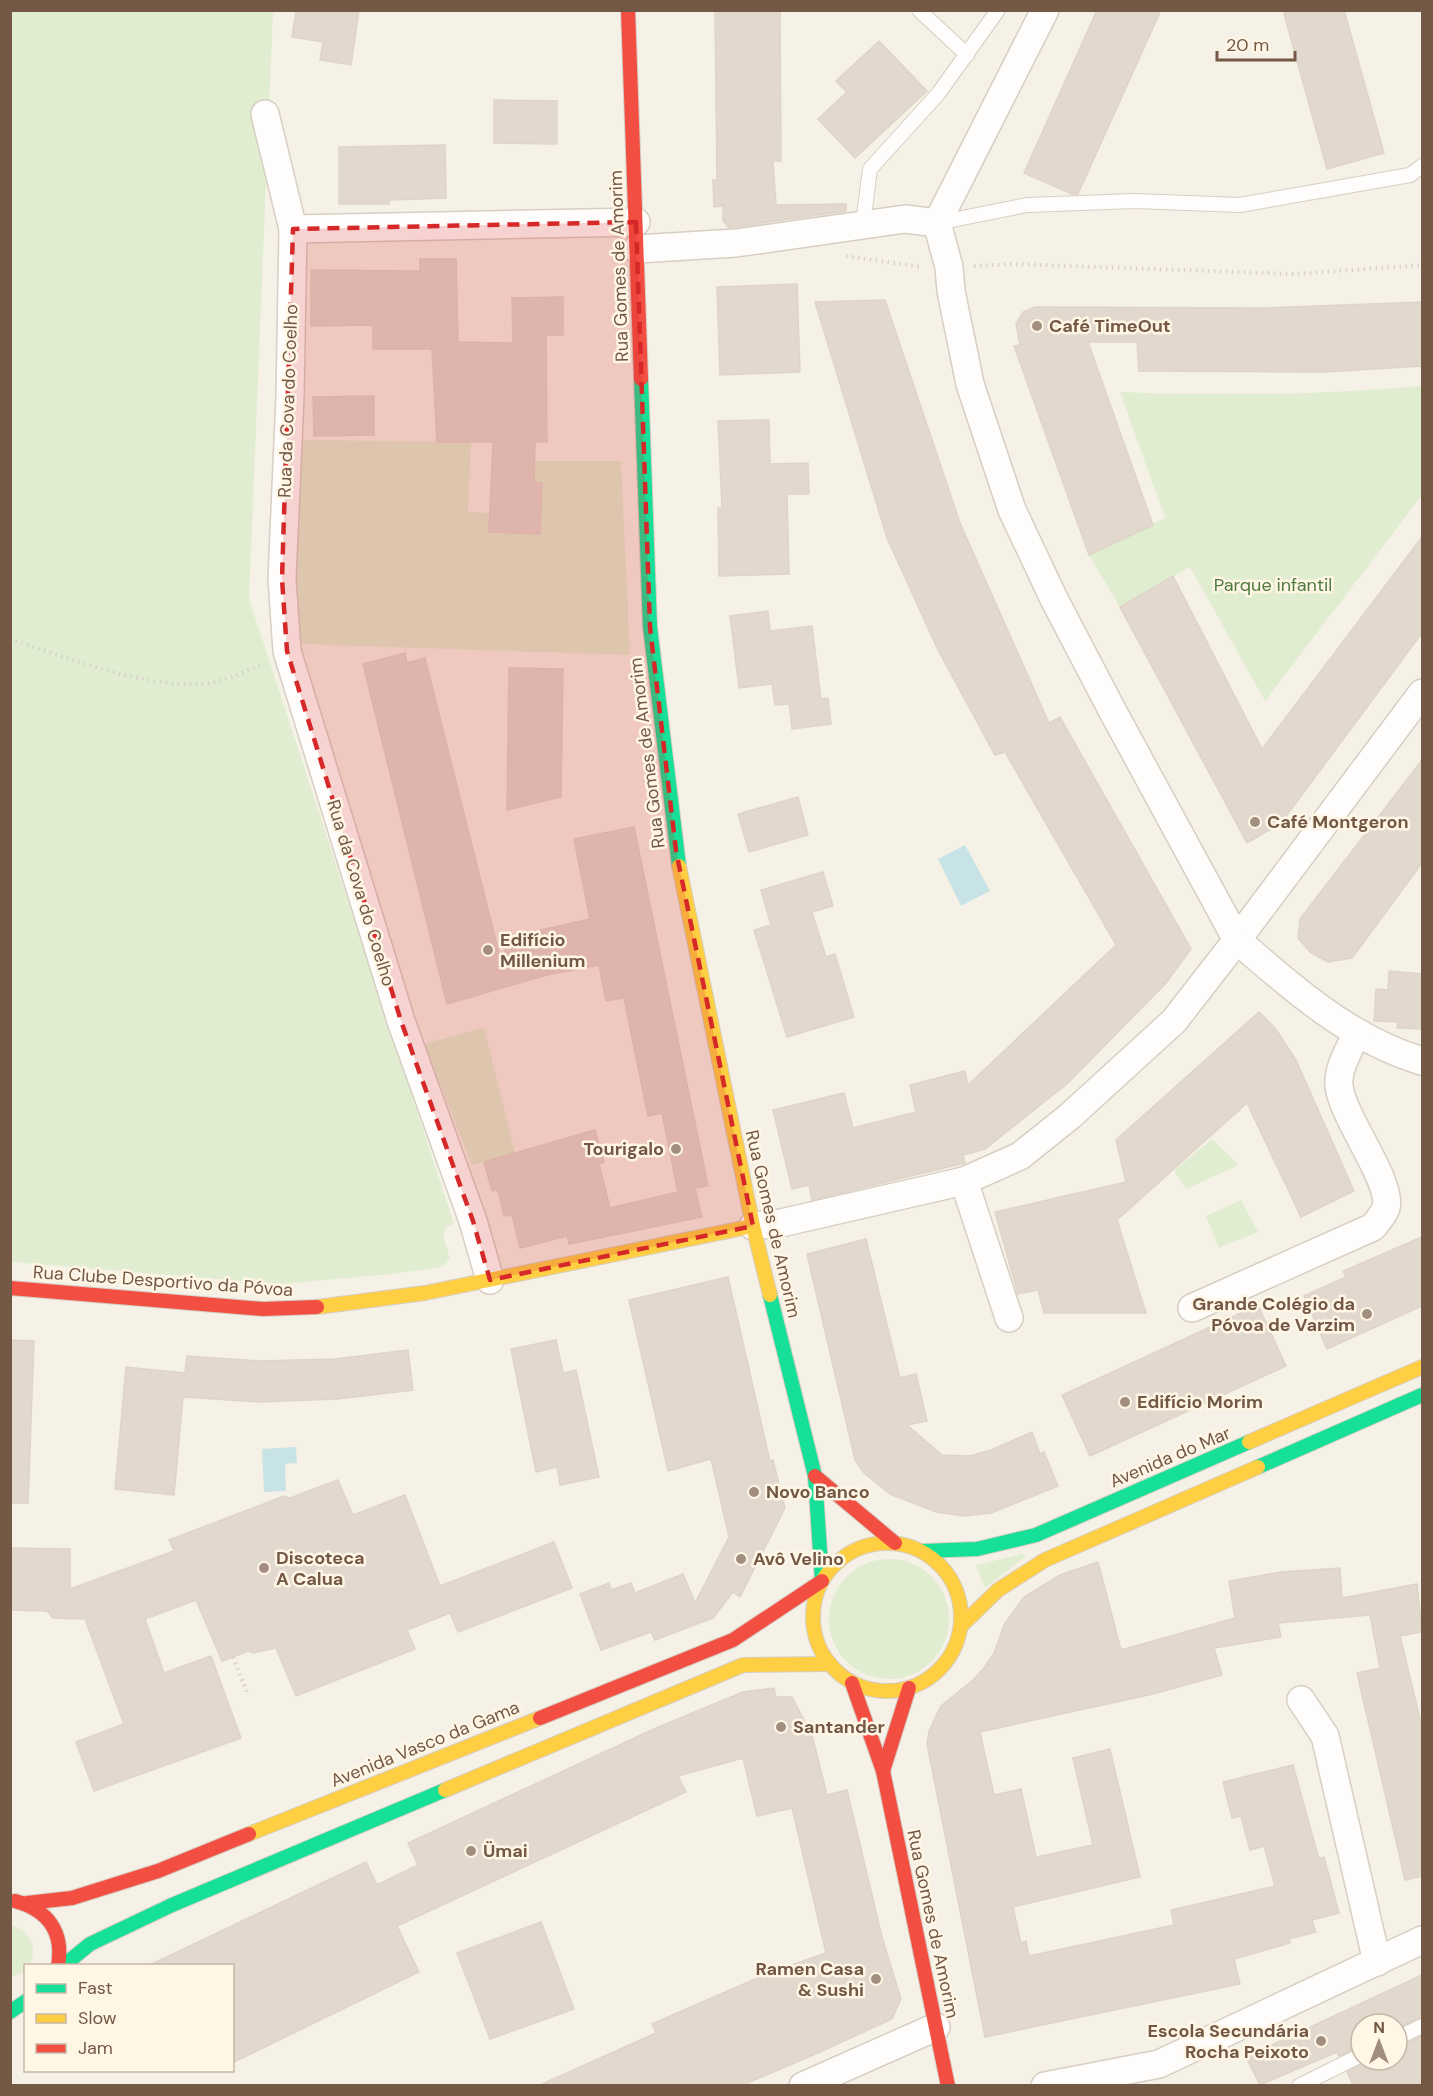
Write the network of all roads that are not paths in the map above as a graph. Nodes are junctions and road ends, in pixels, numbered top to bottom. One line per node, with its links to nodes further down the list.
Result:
1 (628, 10): 8 (main road, Rua Gomes de Amorim)
2 (919, 10): 5 (lane)
3 (998, 10): 5 (lane)
4 (1045, 10): 9 (street)
5 (967, 55): 10 (lane)
6 (265, 114): 11 (street, Rua da Cova do Coelho)
7 (1422, 166): 9 (lane)
8 (636, 222): 11 (street); 12 (main road, Rua Gomes de Amorim)
9 (937, 223): 10 (street); 14 (street)
10 (863, 224): 12 (street)
11 (293, 229): 19 (street, Rua da Cova do Coelho)
12 (637, 249): 18 (main road, Rua Gomes de Amorim)
13 (1422, 693): 14 (street)
14 (1237, 940): 15 (street); 17 (street)
15 (1357, 1033): 16 (street); 21 (street)
16 (1422, 1060)
17 (964, 1181): 18 (street); 22 (street)
18 (753, 1226): 19 (main road); 25 (main road, Rua Gomes de Amorim)
19 (490, 1280): 20 (main road, Rua Clube Desportivo da Póvoa)
20 (10, 1288)
21 (1192, 1308)
22 (1009, 1318)
23 (1422, 1367): 27 (main road, Avenida do Mar)
24 (1422, 1395): 29 (main road)
25 (815, 1476): 26 (main road); 28 (main road, Rua Gomes de Amorim)
26 (895, 1543): 27 (main road); 28 (main road)
27 (923, 1551): 29 (main road)
28 (822, 1581): 30 (main road); 36 (main road, Avenida Vasco da Gama)
29 (962, 1625): 32 (main road)
30 (829, 1664): 31 (main road); 40 (main road)
31 (852, 1683): 32 (main road); 34 (main road, Rua Gomes de Amorim)
32 (909, 1688): 34 (main road, Rua Gomes de Amorim)
33 (1301, 1700): 38 (street)
34 (883, 1770): 43 (main road, Rua Gomes de Amorim)
35 (10, 1900): 36 (main road)
36 (27, 1903): 39 (main road)
37 (1422, 1940): 38 (street)
38 (1377, 1962): 45 (street)
39 (61, 1964)
40 (62, 1964)
41 (24, 2002): 42 (main road)
42 (10, 2012)
43 (936, 2027): 46 (street); 47 (main road, Rua Gomes de Amorim)
44 (1349, 2061): 49 (lane)
45 (1165, 2075): 48 (street)
46 (803, 2085)
47 (948, 2085)
48 (1045, 2085)
49 (1299, 2085)

